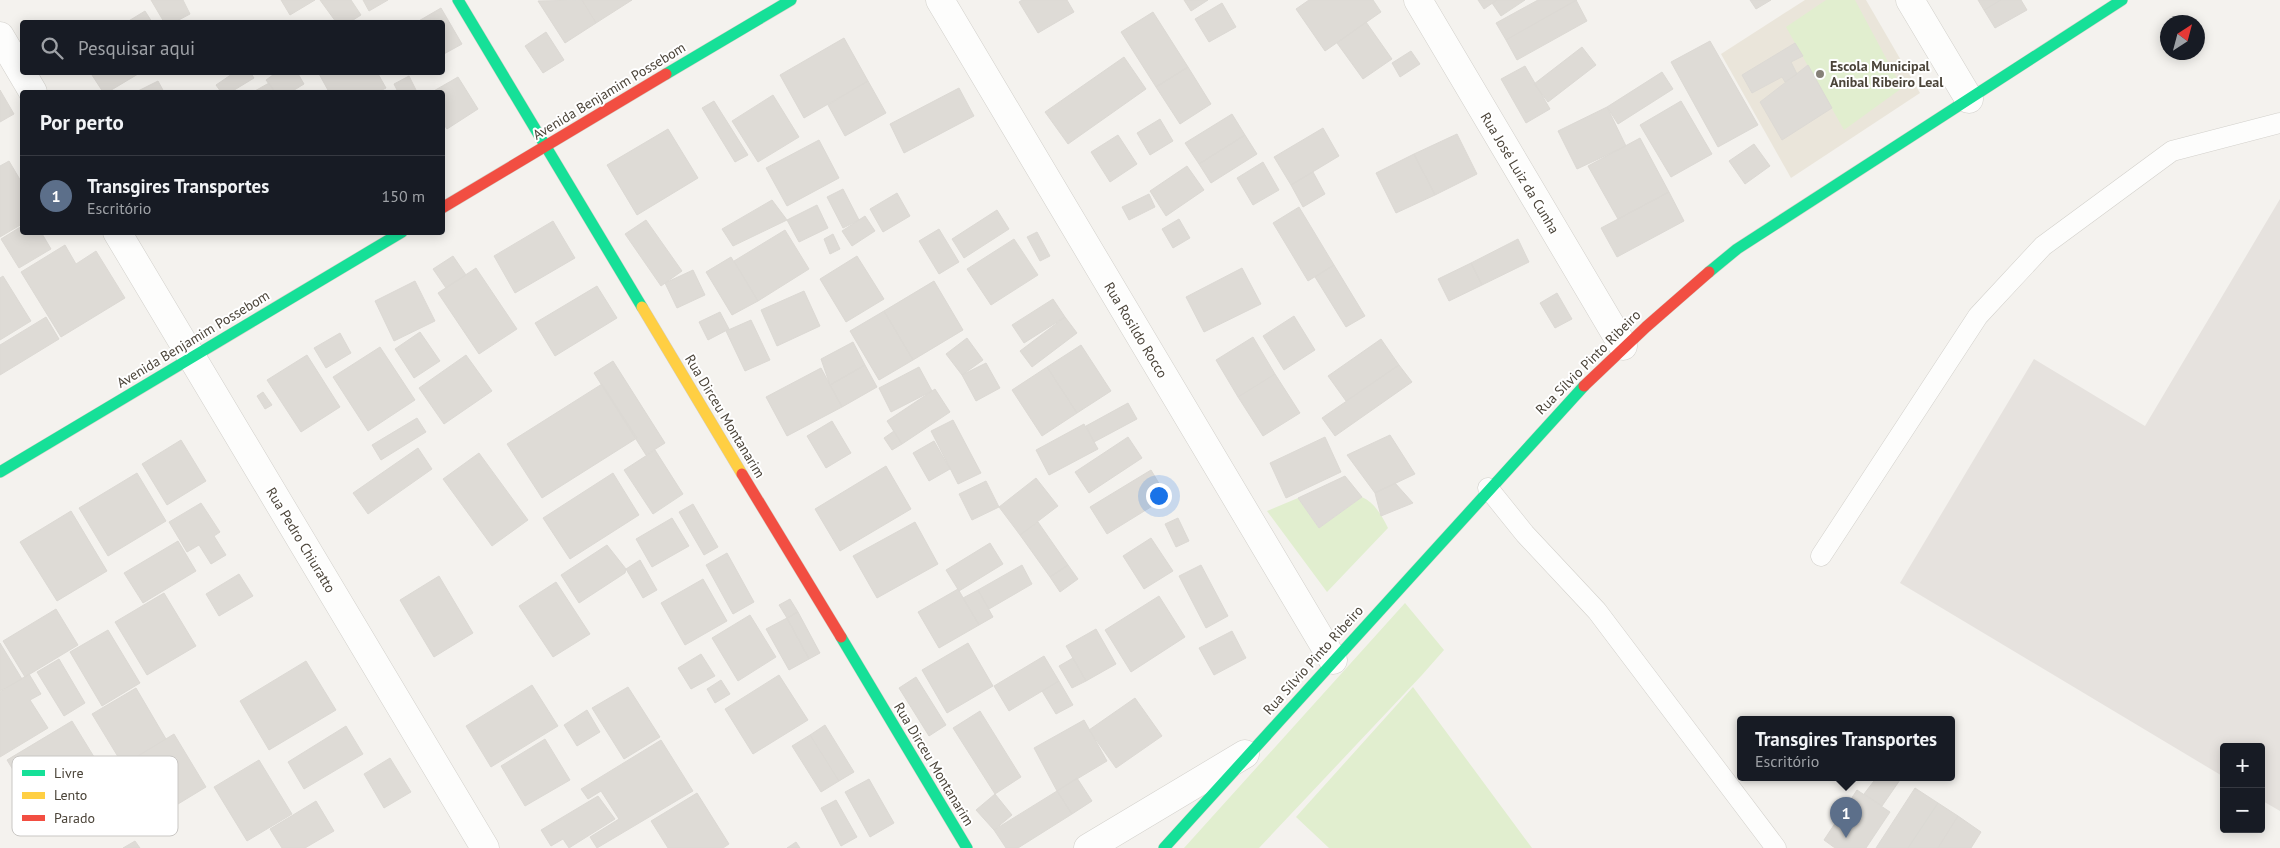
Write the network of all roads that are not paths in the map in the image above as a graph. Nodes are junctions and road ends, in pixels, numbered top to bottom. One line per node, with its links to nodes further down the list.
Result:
1 (458, 0): 13 (street, Rua Dirceu Montanarim)
2 (791, 0): 13 (street, Avenida Benjamim Possebom)
3 (940, 0): 22 (street, Rua Rosildo Rocco)
4 (1418, 0): 17 (street, Rua José Luiz da Cunha)
5 (1910, 0): 11 (street)
6 (2122, 0): 11 (street, Rua Sílvio Pinto Ribeiro)
7 (0, 36): 8 (street)
8 (20, 69)
9 (24, 75): 10 (street)
10 (33, 90)
11 (1969, 99): 17 (street, Rua Sílvio Pinto Ribeiro)
12 (2280, 123): 21 (lane)
13 (546, 147): 14 (street, Avenida Benjamim Possebom); 25 (street, Rua Dirceu Montanarim)
14 (445, 206)
15 (119, 235): 18 (street, Rua Pedro Chiuratto)
16 (397, 235): 18 (street, Avenida Benjamim Possebom)
17 (1623, 346): 20 (street, Rua Sílvio Pinto Ribeiro)
18 (192, 358): 19 (street, Avenida Benjamim Possebom); 24 (street, Rua Pedro Chiuratto)
19 (0, 472)
20 (1488, 488): 22 (street, Rua Sílvio Pinto Ribeiro); 28 (lane)
21 (1822, 556)
22 (1333, 660): 23 (street, Rua Sílvio Pinto Ribeiro)
23 (1252, 750): 26 (street); 27 (street, Rua Sílvio Pinto Ribeiro)
24 (485, 848)
25 (967, 848)
26 (1088, 848)
27 (1164, 848)
28 (1776, 848)

